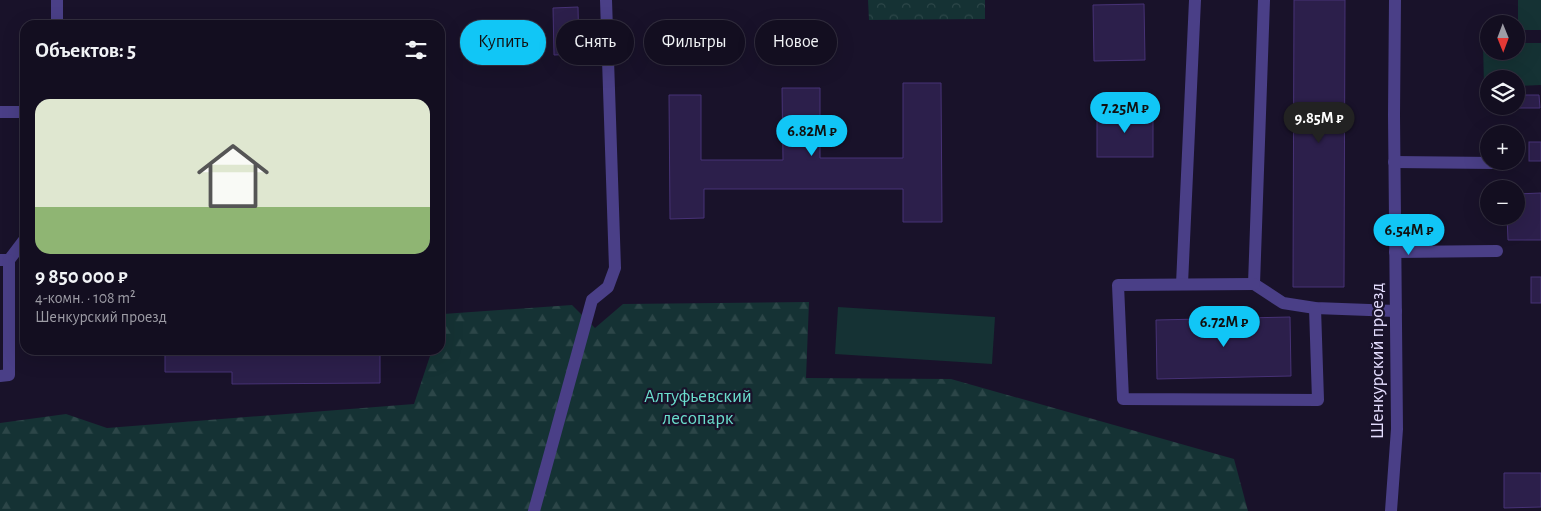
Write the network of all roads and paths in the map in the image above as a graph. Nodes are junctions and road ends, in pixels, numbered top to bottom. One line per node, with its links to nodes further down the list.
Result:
1 (57, 0): 6 (street)
2 (606, 0): 20 (street)
3 (1195, 0): 15 (street)
4 (1264, 0): 16 (street)
5 (1395, 0): 9 (street, Шенкурский проезд)
6 (57, 20)
7 (0, 112): 8 (street)
8 (20, 112)
9 (1394, 162): 10 (street); 13 (street, Шенкурский проезд)
10 (1480, 163)
11 (20, 244): 14 (street)
12 (1497, 251): 13 (street)
13 (1395, 252): 18 (street, Шенкурский проезд)
14 (4, 260): 19 (street)
15 (1182, 284): 16 (street); 17 (street)
16 (1254, 284): 17 (street)
17 (1315, 308): 18 (street)
18 (1396, 311): 21 (street, Шенкурский проезд)
19 (0, 376)
20 (534, 511)
21 (1391, 511)

